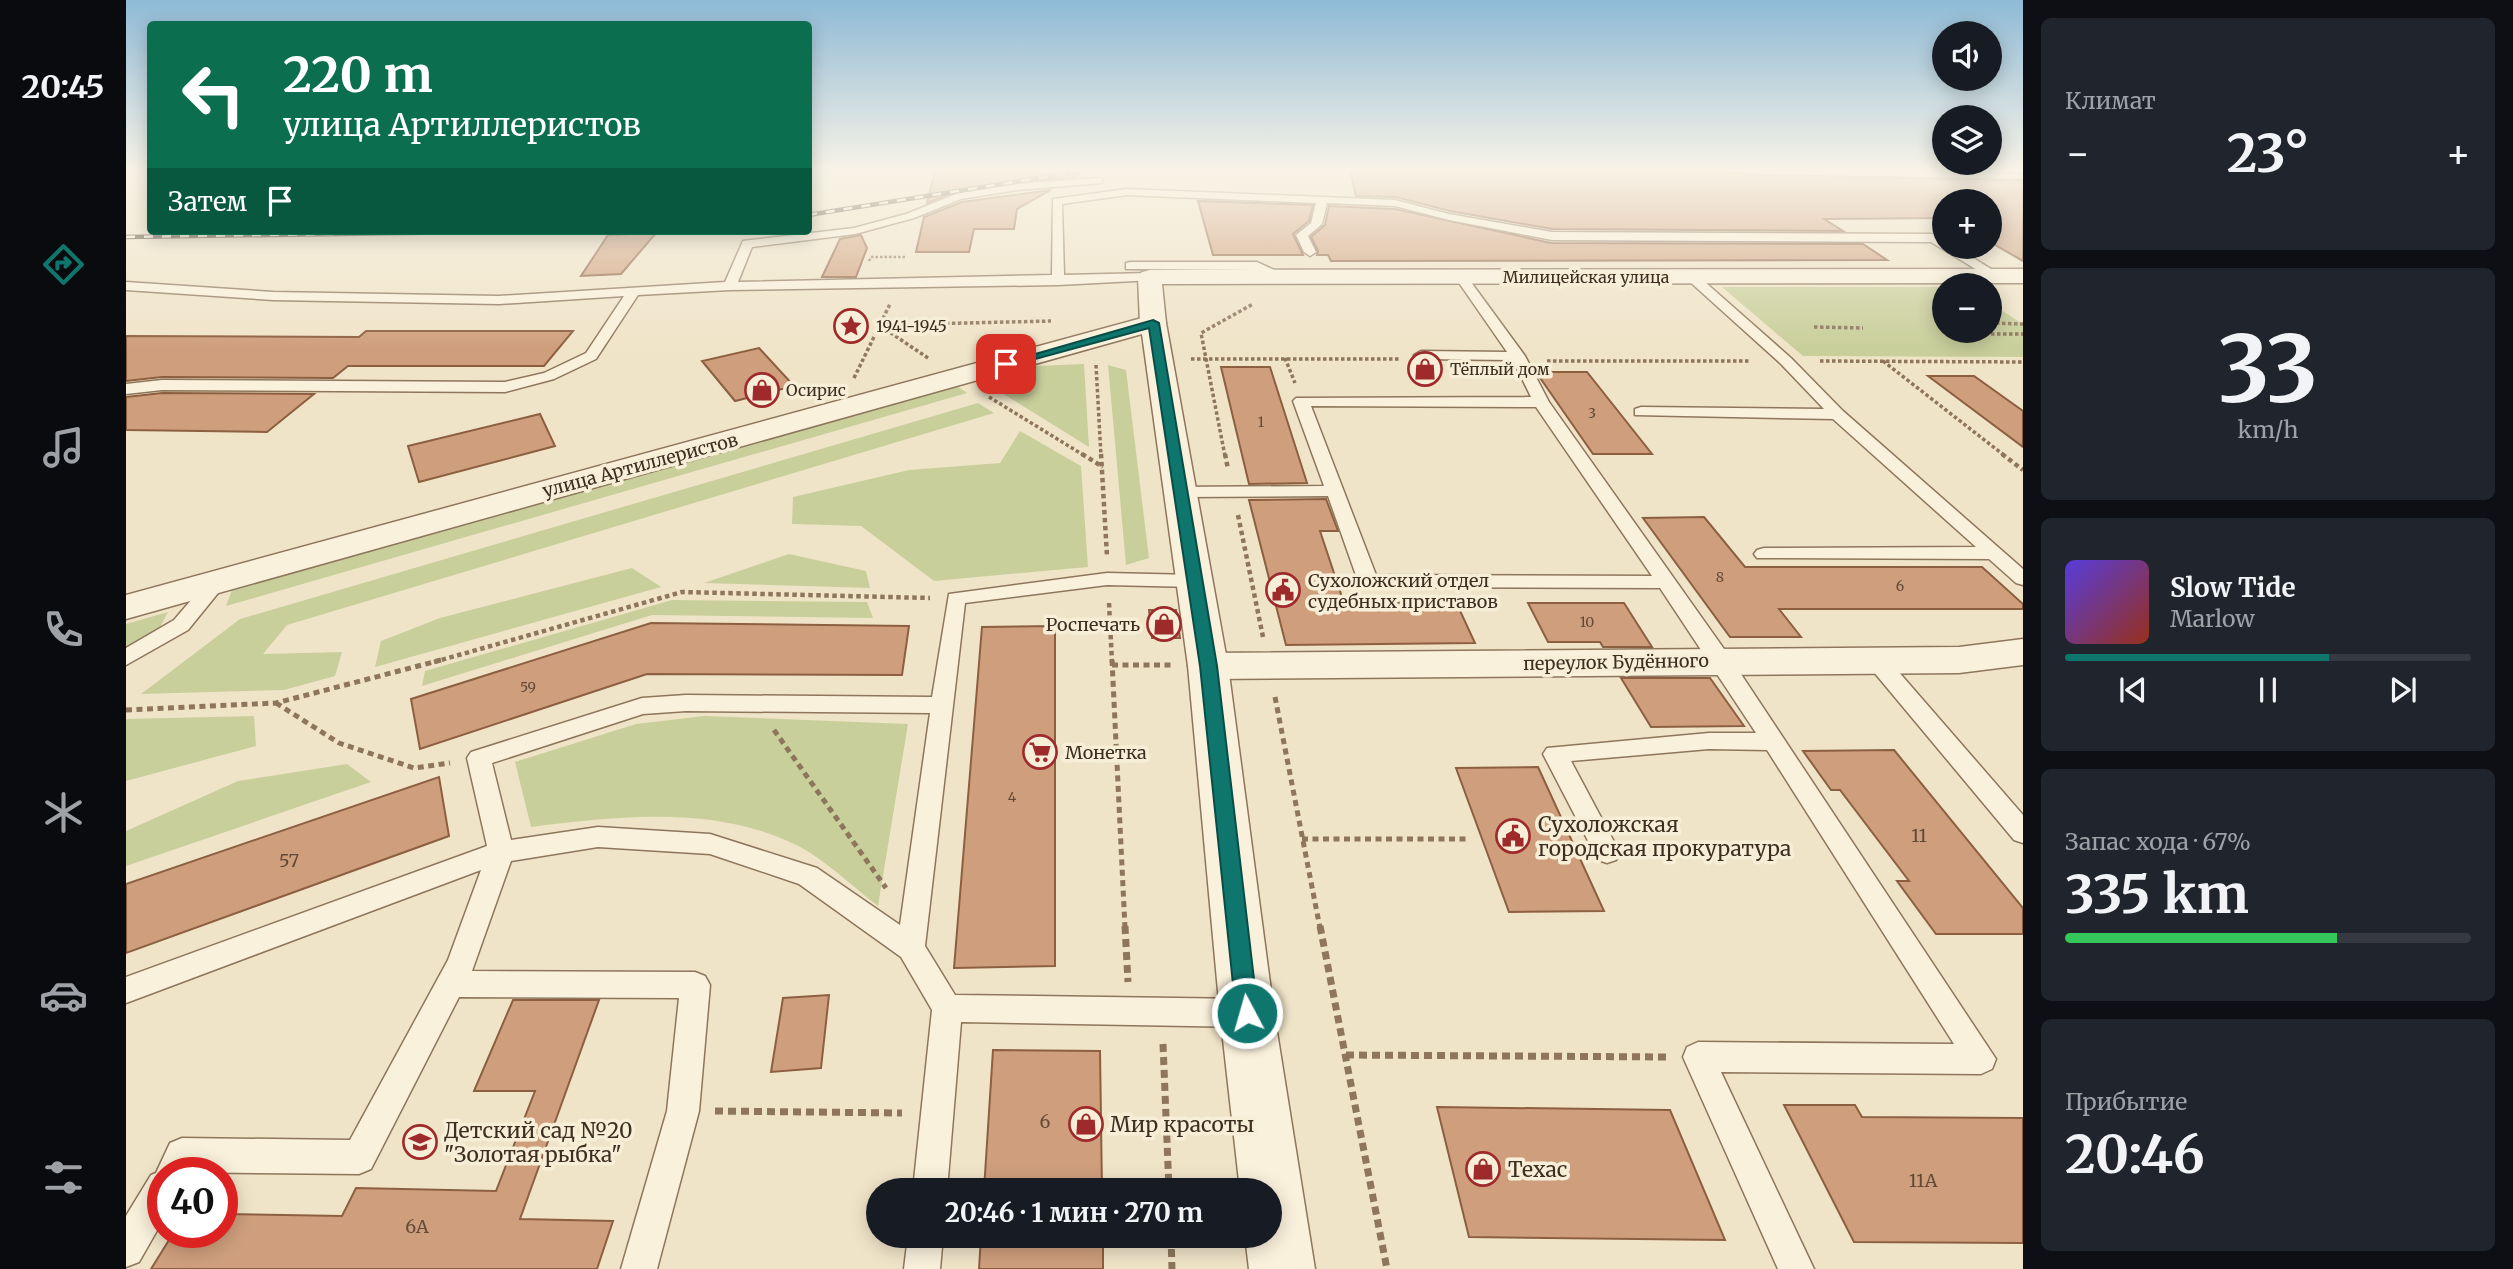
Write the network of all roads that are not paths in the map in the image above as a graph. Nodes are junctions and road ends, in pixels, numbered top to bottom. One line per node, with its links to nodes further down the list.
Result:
1 (862, 229): 20 (lane)
2 (1057, 229): 8 (lane)
3 (1309, 229): 6 (lane)
4 (1515, 229): 5 (lane)
5 (1932, 238)
6 (1310, 252)
7 (1968, 259): 9 (lane)
8 (1058, 266): 13 (lane); 18 (lane)
9 (1991, 273)
10 (1932, 276): 16 (street, Милицейская улица)
11 (2002, 276): 12 (street, Милицейская улица)
12 (2023, 276)
13 (1291, 277): 14 (street, Милицейская улица); 15 (street, Милицейская улица)
14 (1461, 277): 16 (street, Милицейская улица); 24 (lane)
15 (1150, 278): 18 (lane); 23 (street)
16 (1693, 278): 29 (lane)
17 (2002, 280): 22 (street)
18 (1059, 281): 20 (lane)
19 (126, 286): 21 (lane)
20 (730, 286): 21 (lane)
21 (634, 291): 26 (lane)
22 (2023, 292)
23 (1153, 323): 31 (street); 36 (street, улица Артиллеристов)
24 (1518, 356): 25 (lane); 27 (lane)
25 (1415, 357)
26 (126, 389)
27 (1541, 402): 30 (lane); 37 (lane)
28 (1642, 412): 29 (lane)
29 (1837, 414): 32 (lane)
30 (1335, 491): 31 (lane); 37 (lane)
31 (1180, 492): 35 (street)
32 (1993, 553): 33 (lane); 34 (lane)
33 (1764, 554)
34 (2023, 579)
35 (1195, 580): 43 (street); 44 (lane)
36 (216, 582): 38 (street, улица Артиллеристов); 40 (lane)
37 (1665, 582): 42 (lane)
38 (126, 607)
39 (2023, 652): 41 (street, переулок Будённого)
40 (126, 658)
41 (1876, 660): 42 (street, переулок Будённого); 46 (lane)
42 (1721, 661): 43 (street, переулок Будённого); 45 (lane)
43 (1208, 666): 53 (street)
44 (940, 705): 47 (lane); 49 (lane)
45 (1774, 742): 48 (lane); 62 (lane)
46 (2023, 833)
47 (501, 852): 49 (lane); 50 (lane); 51 (lane)
48 (1606, 853)
49 (912, 937): 52 (lane)
50 (451, 984): 54 (lane); 59 (lane)
51 (126, 989)
52 (947, 1008): 53 (lane); 55 (lane)
53 (1247, 1013): 61 (street)
54 (181, 1157)
55 (931, 1178)
56 (147, 1214): 58 (lane)
57 (925, 1248): 60 (lane)
58 (126, 1249)
59 (639, 1269)
60 (922, 1269)
61 (1282, 1269)
62 (1796, 1269)

